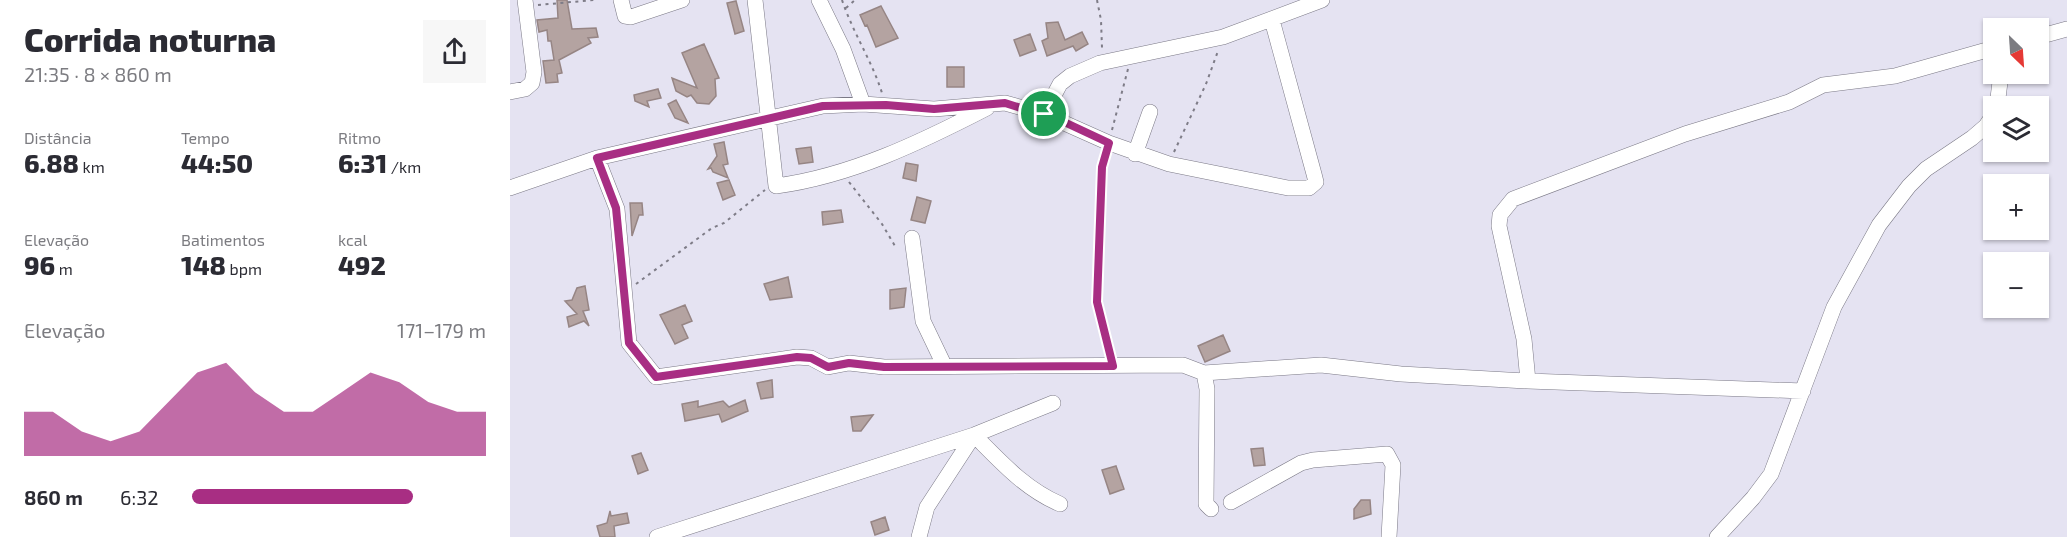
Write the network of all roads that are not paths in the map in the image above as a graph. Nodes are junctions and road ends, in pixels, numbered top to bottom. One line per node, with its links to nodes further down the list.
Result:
1 (621, 0): 2 (street)
2 (682, 0)
3 (755, 0): 16 (street)
4 (819, 0): 12 (street)
5 (1322, 0): 7 (street)
6 (526, 3): 11 (street)
7 (1272, 20): 15 (street); 18 (street)
8 (2067, 29): 9 (street)
9 (2049, 34)
10 (1983, 51): 24 (street)
11 (510, 92)
12 (863, 104): 13 (street); 16 (street)
13 (990, 106): 15 (street); 16 (street)
14 (1150, 112): 18 (street)
15 (1044, 114): 18 (street)
16 (768, 119): 19 (street)
17 (1983, 128): 25 (street)
18 (1135, 153)
19 (597, 158): 20 (street); 22 (street)
20 (510, 188)
21 (912, 238): 22 (street)
22 (945, 367): 23 (street)
23 (1204, 373): 24 (street); 30 (street)
24 (1528, 381): 25 (street)
25 (1803, 391): 34 (street)
26 (1053, 403): 27 (street)
27 (974, 435): 29 (street); 31 (street); 32 (street)
28 (1231, 502): 33 (street)
29 (1060, 504)
30 (1211, 509)
31 (658, 537)
32 (919, 537)
33 (1389, 537)
34 (1717, 537)

